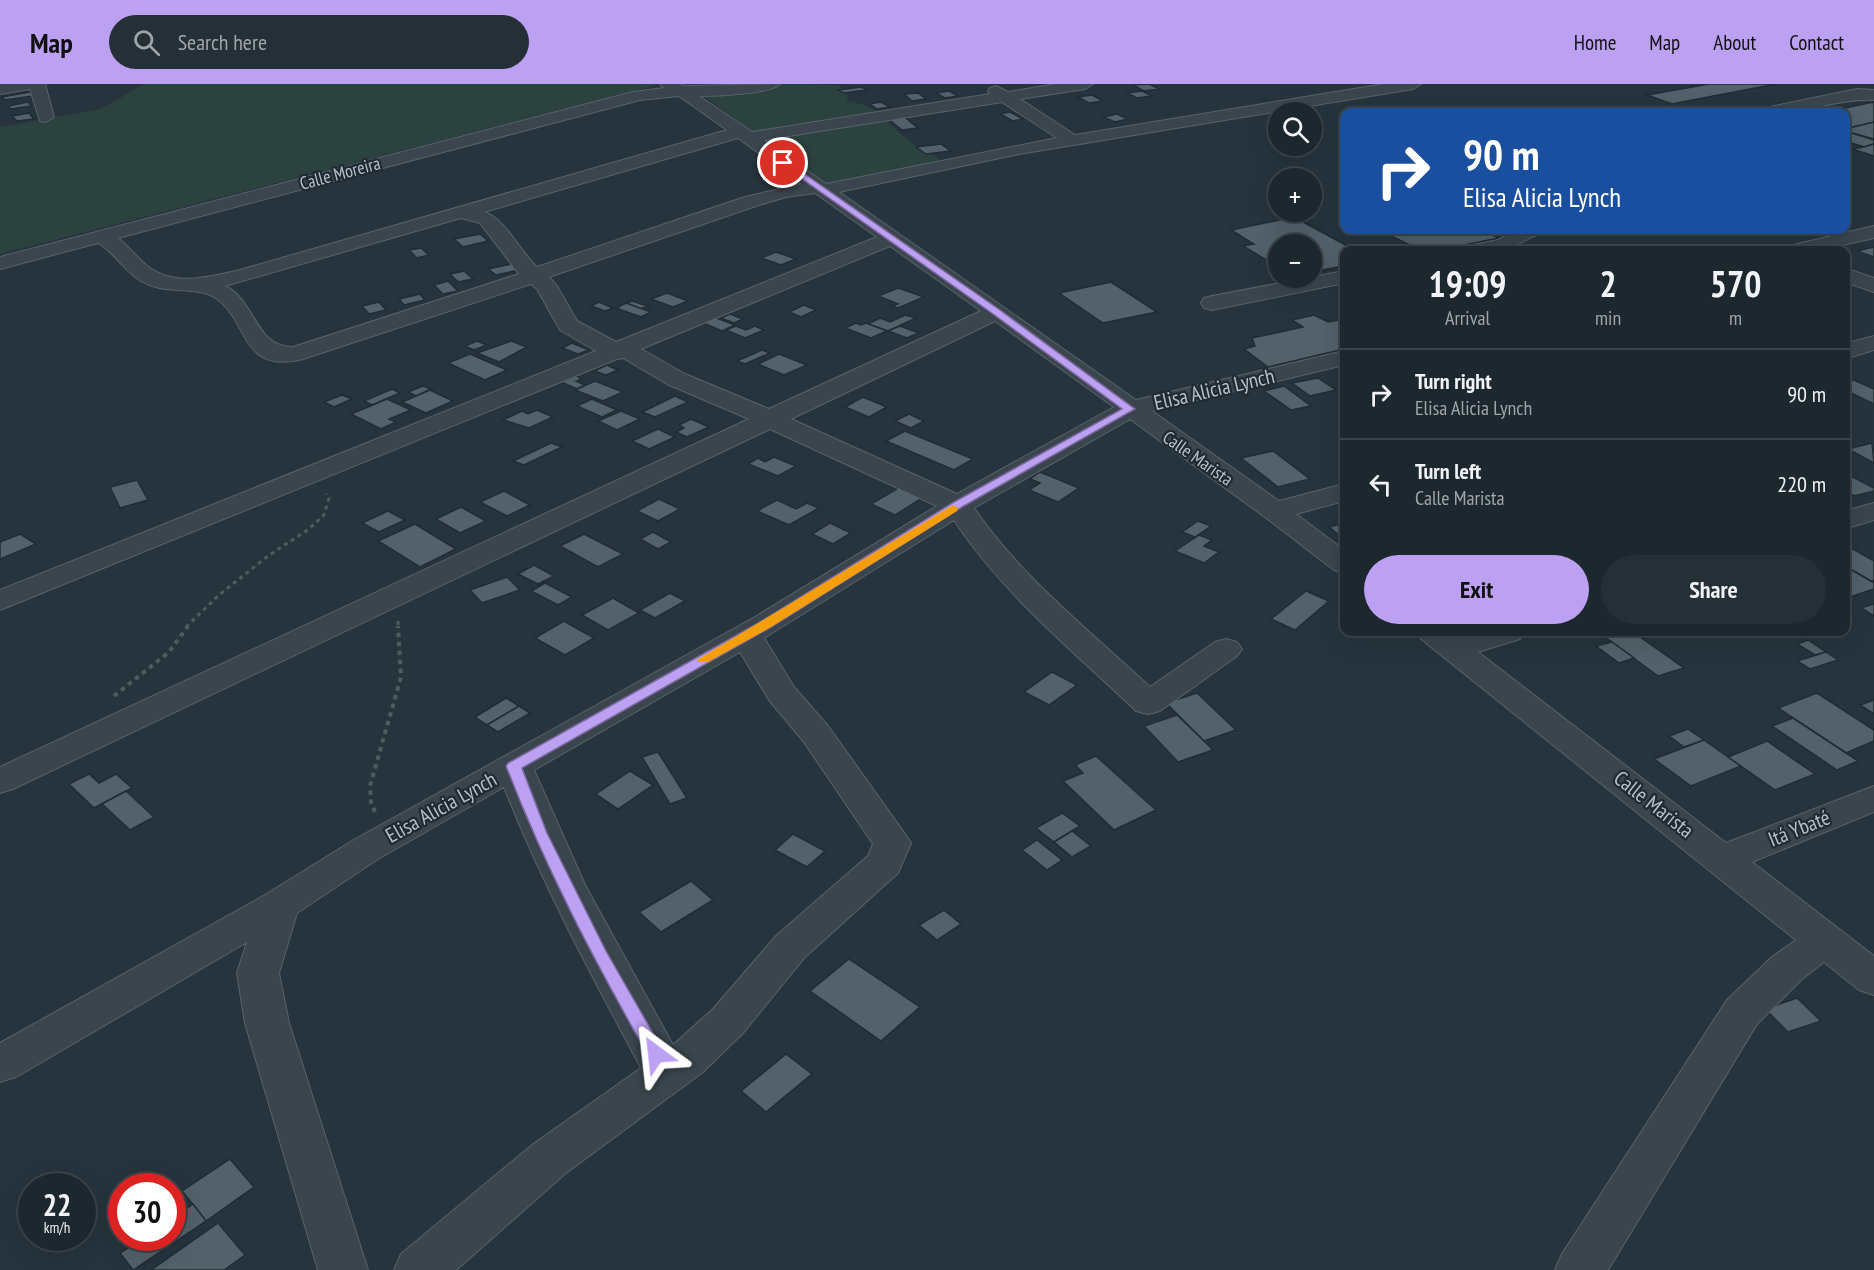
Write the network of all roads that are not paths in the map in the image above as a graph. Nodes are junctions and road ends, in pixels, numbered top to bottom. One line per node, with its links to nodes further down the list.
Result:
1 (32, 84): 9 (street)
2 (37, 84): 14 (street)
3 (772, 84): 8 (street, Calle Moreira)
4 (984, 84): 12 (street)
5 (1085, 84): 12 (street)
6 (1326, 84): 10 (street)
7 (1413, 84): 10 (street)
8 (675, 88): 15 (street, Calle Marista); 21 (street, Calle Moreira)
9 (0, 89)
10 (1348, 94): 16 (street)
11 (1874, 95): 13 (street)
12 (1005, 96): 15 (street); 16 (street)
13 (1789, 108)
14 (46, 117)
15 (743, 135): 17 (street, Calle Marista); 18 (street)
16 (1072, 140): 17 (street)
17 (821, 189): 22 (street, Calle Marista); 26 (street)
18 (457, 212): 26 (street); 29 (street)
19 (1874, 232): 24 (street)
20 (1524, 234): 23 (street)
21 (100, 237): 25 (street, Calle Moreira); 29 (street)
22 (891, 239): 32 (street, Calle Marista); 34 (street)
23 (1498, 246)
24 (1813, 246)
25 (0, 263)
26 (535, 275): 29 (street); 34 (street)
27 (1850, 275): 30 (street)
28 (1340, 278): 31 (street)
29 (194, 285)
30 (1874, 286)
31 (1212, 303)
32 (997, 312): 37 (street, Calle Marista); 38 (street)
33 (1874, 344): 35 (street)
34 (622, 350): 38 (street); 45 (street)
35 (1850, 351)
36 (1340, 359): 37 (street, Elisa Alicia Lynch)
37 (1129, 409): 40 (street, Elisa Alicia Lynch); 41 (street, Calle Marista)
38 (770, 419): 40 (street); 51 (street)
39 (1340, 493): 41 (street)
40 (958, 505): 46 (street, Elisa Alicia Lynch); 49 (street)
41 (1275, 511): 44 (street, Calle Marista)
42 (1874, 511): 43 (street)
43 (1850, 518)
44 (1340, 561)
45 (0, 601)
46 (746, 635): 50 (street, Elisa Alicia Lynch); 58 (street)
47 (1476, 636): 48 (street)
48 (1444, 640): 53 (street, Calle Marista)
49 (1226, 649)
50 (514, 766): 54 (street, Elisa Alicia Lynch); 58 (street)
51 (0, 781)
52 (1874, 798): 53 (street, Itá Ybaté)
53 (1723, 859): 55 (street, Calle Marista)
54 (279, 905): 57 (street, Elisa Alicia Lynch); 59 (street)
55 (1826, 940): 56 (street, Calle Marista); 61 (street)
56 (1874, 979)
57 (0, 1064)
58 (667, 1074): 60 (street)
59 (343, 1270)
60 (419, 1270)
61 (1580, 1270)

